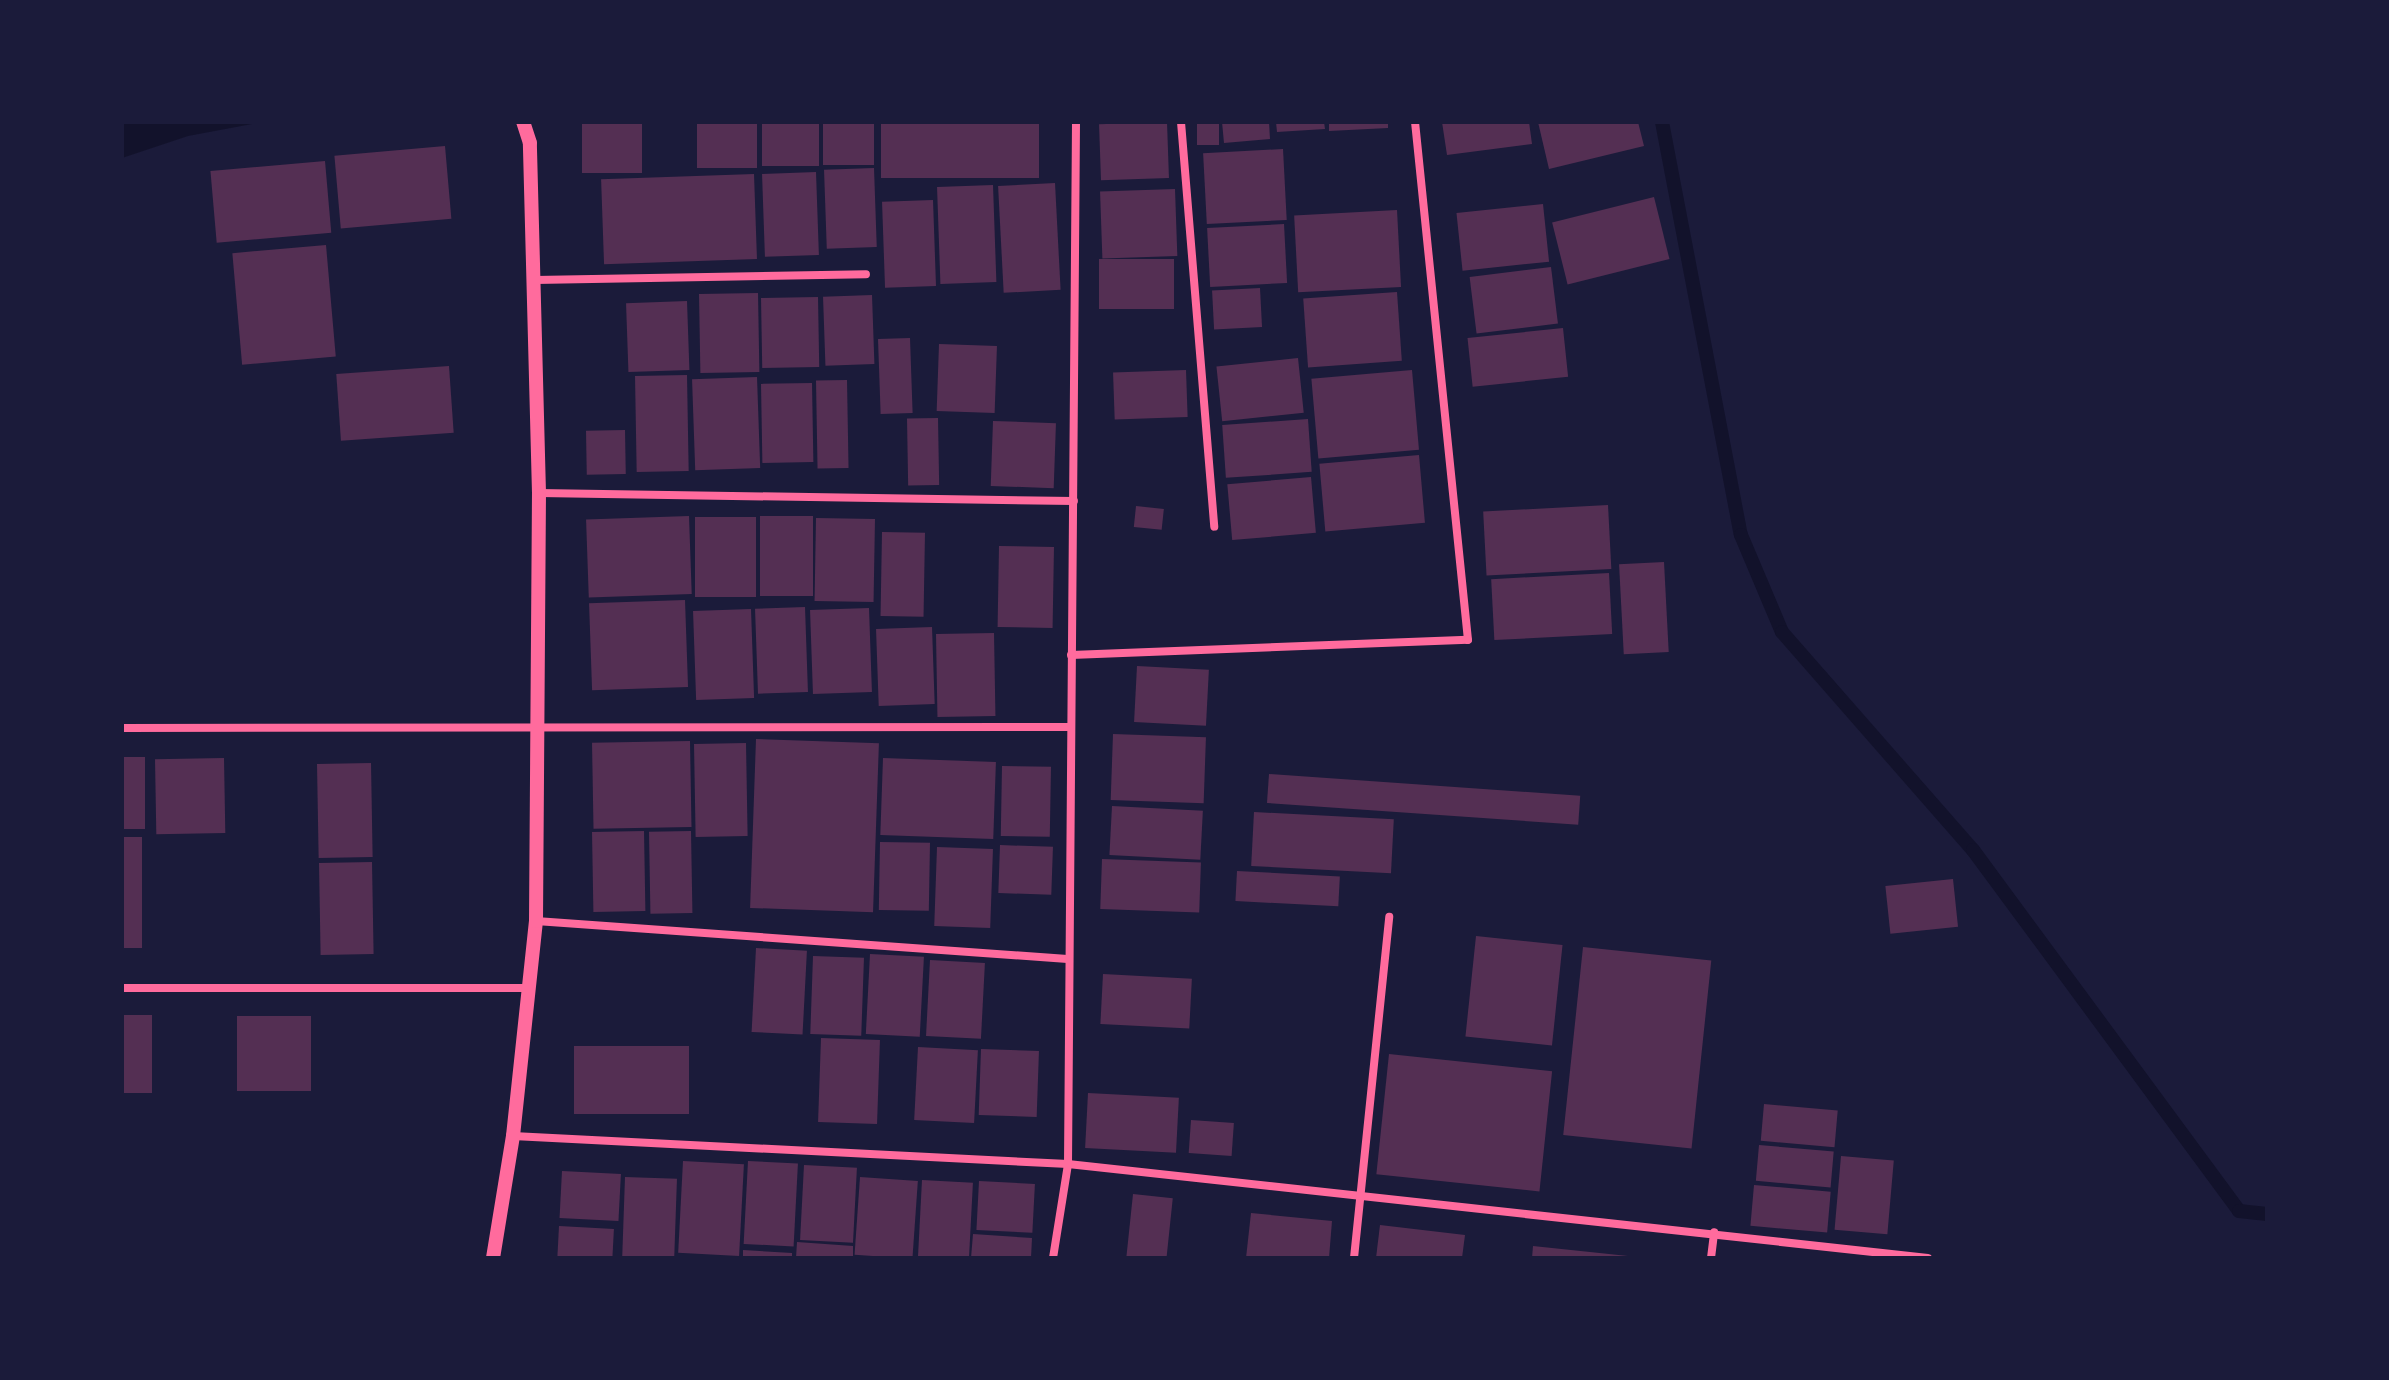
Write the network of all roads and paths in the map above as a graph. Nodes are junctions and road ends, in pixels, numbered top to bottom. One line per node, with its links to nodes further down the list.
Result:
1 (523, 122): 6 (street)
2 (1076, 122): 8 (street)
3 (1181, 122): 9 (street)
4 (1415, 122): 10 (street)
5 (866, 274): 6 (street)
6 (535, 280): 7 (street)
7 (539, 493): 8 (street); 13 (street)
8 (1074, 501): 10 (street)
9 (1214, 527)
10 (1071, 655): 11 (street)
11 (1071, 727): 13 (street); 16 (street)
12 (122, 728): 13 (street)
13 (539, 728): 15 (street)
14 (1389, 917): 21 (street)
15 (536, 921): 16 (street); 18 (street)
16 (1068, 959): 20 (street)
17 (122, 988): 18 (street)
18 (531, 988): 19 (street)
19 (513, 1136): 20 (street); 23 (street)
20 (1068, 1164): 21 (street); 24 (street)
21 (1360, 1196): 22 (street); 25 (street)
22 (1714, 1232): 26 (street); 27 (street)
23 (493, 1258)
24 (1053, 1258)
25 (1354, 1258)
26 (1711, 1258)
27 (1928, 1258)

